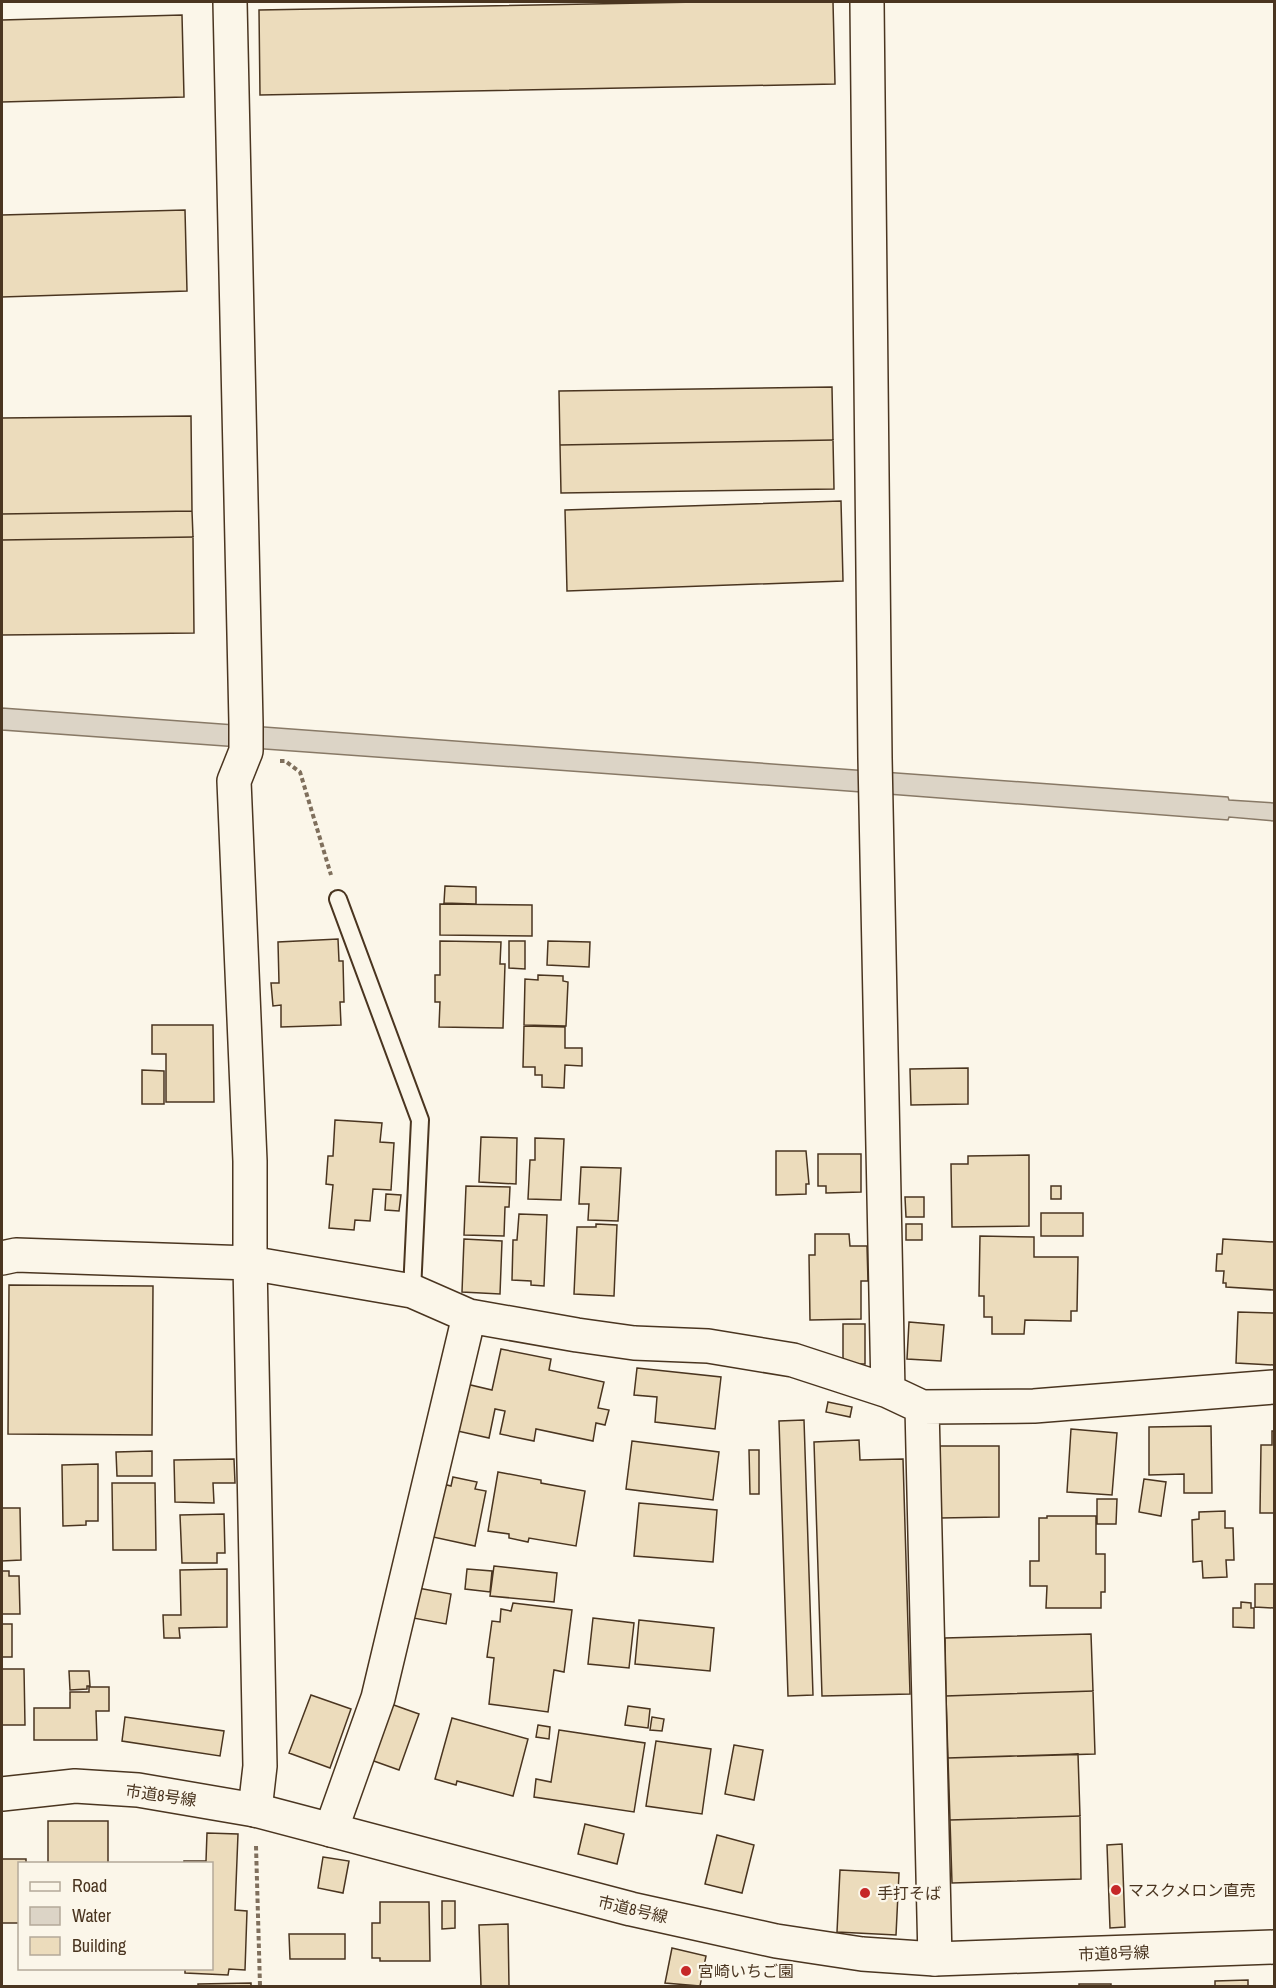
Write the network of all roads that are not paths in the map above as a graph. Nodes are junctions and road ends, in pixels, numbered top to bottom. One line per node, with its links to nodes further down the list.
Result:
1 (230, 2): 5 (street)
2 (867, 2): 9 (street)
3 (338, 899): 6 (lane)
4 (2, 1258): 5 (street)
5 (250, 1263): 6 (street); 12 (street)
6 (412, 1291): 7 (street)
7 (469, 1316): 9 (street); 13 (street)
8 (1275, 1387): 10 (street)
9 (888, 1391): 10 (street)
10 (922, 1407): 15 (street)
11 (2, 1794): 12 (street, 市道8号線)
12 (255, 1810): 13 (street, 市道8号線)
13 (331, 1830): 15 (street, 市道8号線)
14 (1275, 1947): 15 (street, 市道8号線)
15 (935, 1959)

